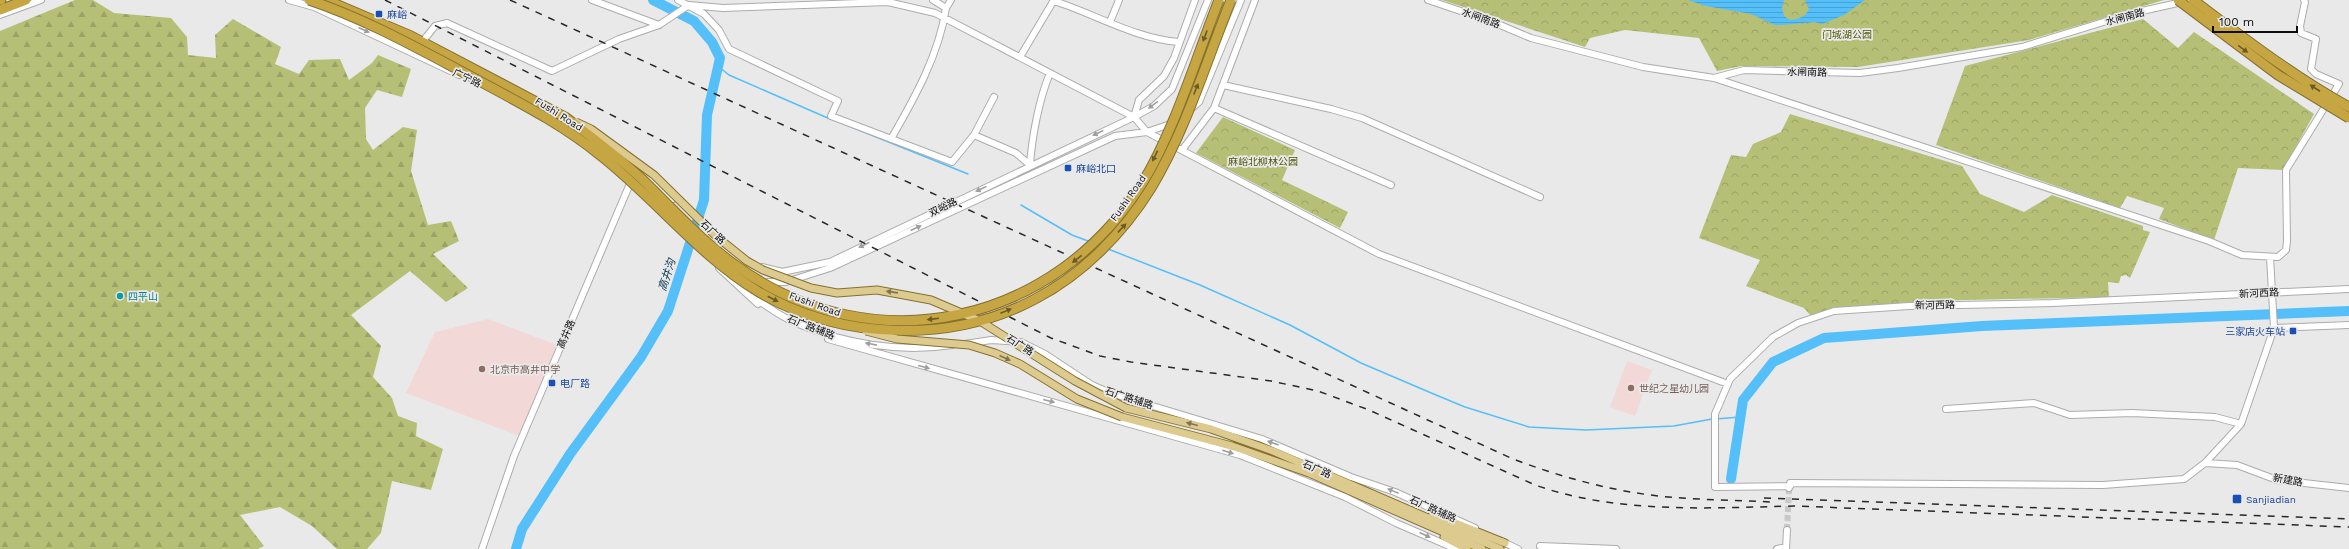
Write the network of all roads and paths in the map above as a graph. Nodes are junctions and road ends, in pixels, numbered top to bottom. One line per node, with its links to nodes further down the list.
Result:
1 (26, 0): 28 (highway)
2 (41, 0): 29 (street)
3 (288, 0): 51 (street, 广宁路, one-way to 51)
4 (309, 0): 60 (highway, Fushi Road, one-way to 60, bridge)
5 (326, 0): 43 (highway, Fushi Road)
6 (335, 0): 33 (street, 广宁路)
7 (592, 0): 32 (street)
8 (678, 0): 25 (street)
9 (705, 0): 26 (street)
10 (933, 0): 27 (street)
11 (950, 0): 27 (street)
12 (1118, 0): 31 (street)
13 (1196, 0): 34 (street)
14 (1208, 0): 42 (street, 双峪路, one-way to 42)
15 (1219, 0): 43 (highway, Fushi Road, one-way to 43, bridge)
16 (1231, 0): 60 (highway, Fushi Road, one-way to 16, bridge)
17 (1241, 0): 45 (street, 双峪路)
18 (1255, 0): 38 (street)
19 (1428, 0): 37 (street, 水闸南路)
20 (2178, 0): 44 (highway, one-way to 44, bridge)
21 (2192, 0): 37 (street, 水闸南路); 40 (highway, one-way to 21, bridge)
22 (2304, 0): 55 (street)
23 (1054, 1): 31 (street); 35 (street)
24 (868, 2): 26 (street); 30 (street)
25 (689, 5): 26 (street); 32 (street); 47 (street)
26 (703, 7)
27 (946, 8): 30 (street)
28 (0, 10)
29 (0, 15)
30 (944, 18): 35 (street); 47 (street)
31 (1110, 22): 34 (street)
32 (659, 25): 33 (street)
33 (423, 41): 50 (street, 广宁路)
34 (1179, 42): 42 (street)
35 (1020, 57): 36 (street)
36 (1050, 73): 42 (street); 49 (street)
37 (1714, 78): 55 (street)
38 (1223, 85): 41 (street); 53 (street)
39 (994, 97): 46 (street)
40 (2349, 107)
41 (1214, 108): 48 (street); 52 (street)
42 (1134, 117): 45 (street); 49 (street, 双峪路, one-way to 49)
43 (565, 118): 71 (main road, 石广路, one-way to 43, bridge)
44 (2349, 118)
45 (1147, 132): 48 (street); 56 (street, 双峪路, one-way to 45)
46 (974, 135): 47 (street); 49 (street)
47 (891, 139)
48 (1182, 150): 64 (street)
49 (1030, 166): 50 (street, 双峪路, one-way to 50, bridge)
50 (639, 167): 51 (street, 高井路)
51 (630, 182): 54 (street, 双峪路, bridge); 74 (street, 高井路)
52 (1391, 185)
53 (1540, 197)
54 (707, 256): 56 (street, 双峪路); 63 (street, 石广路辅路)
55 (2270, 257): 58 (street)
56 (762, 282): 62 (street, 石广路辅路, one-way to 56)
57 (2349, 289): 58 (street, 新河西路)
58 (2272, 293): 61 (street); 64 (street, 新河西路)
59 (2349, 325): 61 (street)
60 (844, 326): 69 (main road, 石广路, one-way to 69, bridge)
61 (2274, 328): 66 (street)
62 (898, 348): 63 (street); 71 (street, 石广路辅路, one-way to 62)
63 (895, 359): 75 (street, 石广路辅路, one-way to 75)
64 (1728, 384): 67 (street, 新河西路)
65 (1946, 409): 66 (street)
66 (2241, 424): 67 (street)
67 (2205, 463): 68 (street, 新建路)
68 (2349, 488)
69 (1411, 518): 76 (main road); 77 (main road, 石广路)
70 (1787, 530): 73 (street)
71 (1502, 546): 78 (street, 石广路辅路)
72 (1540, 546): 79 (street)
73 (1786, 548): 80 (street)
74 (482, 549)
75 (1456, 549)
76 (1467, 549)
77 (1482, 549)
78 (1518, 549)
79 (1616, 549)
80 (1777, 549)

